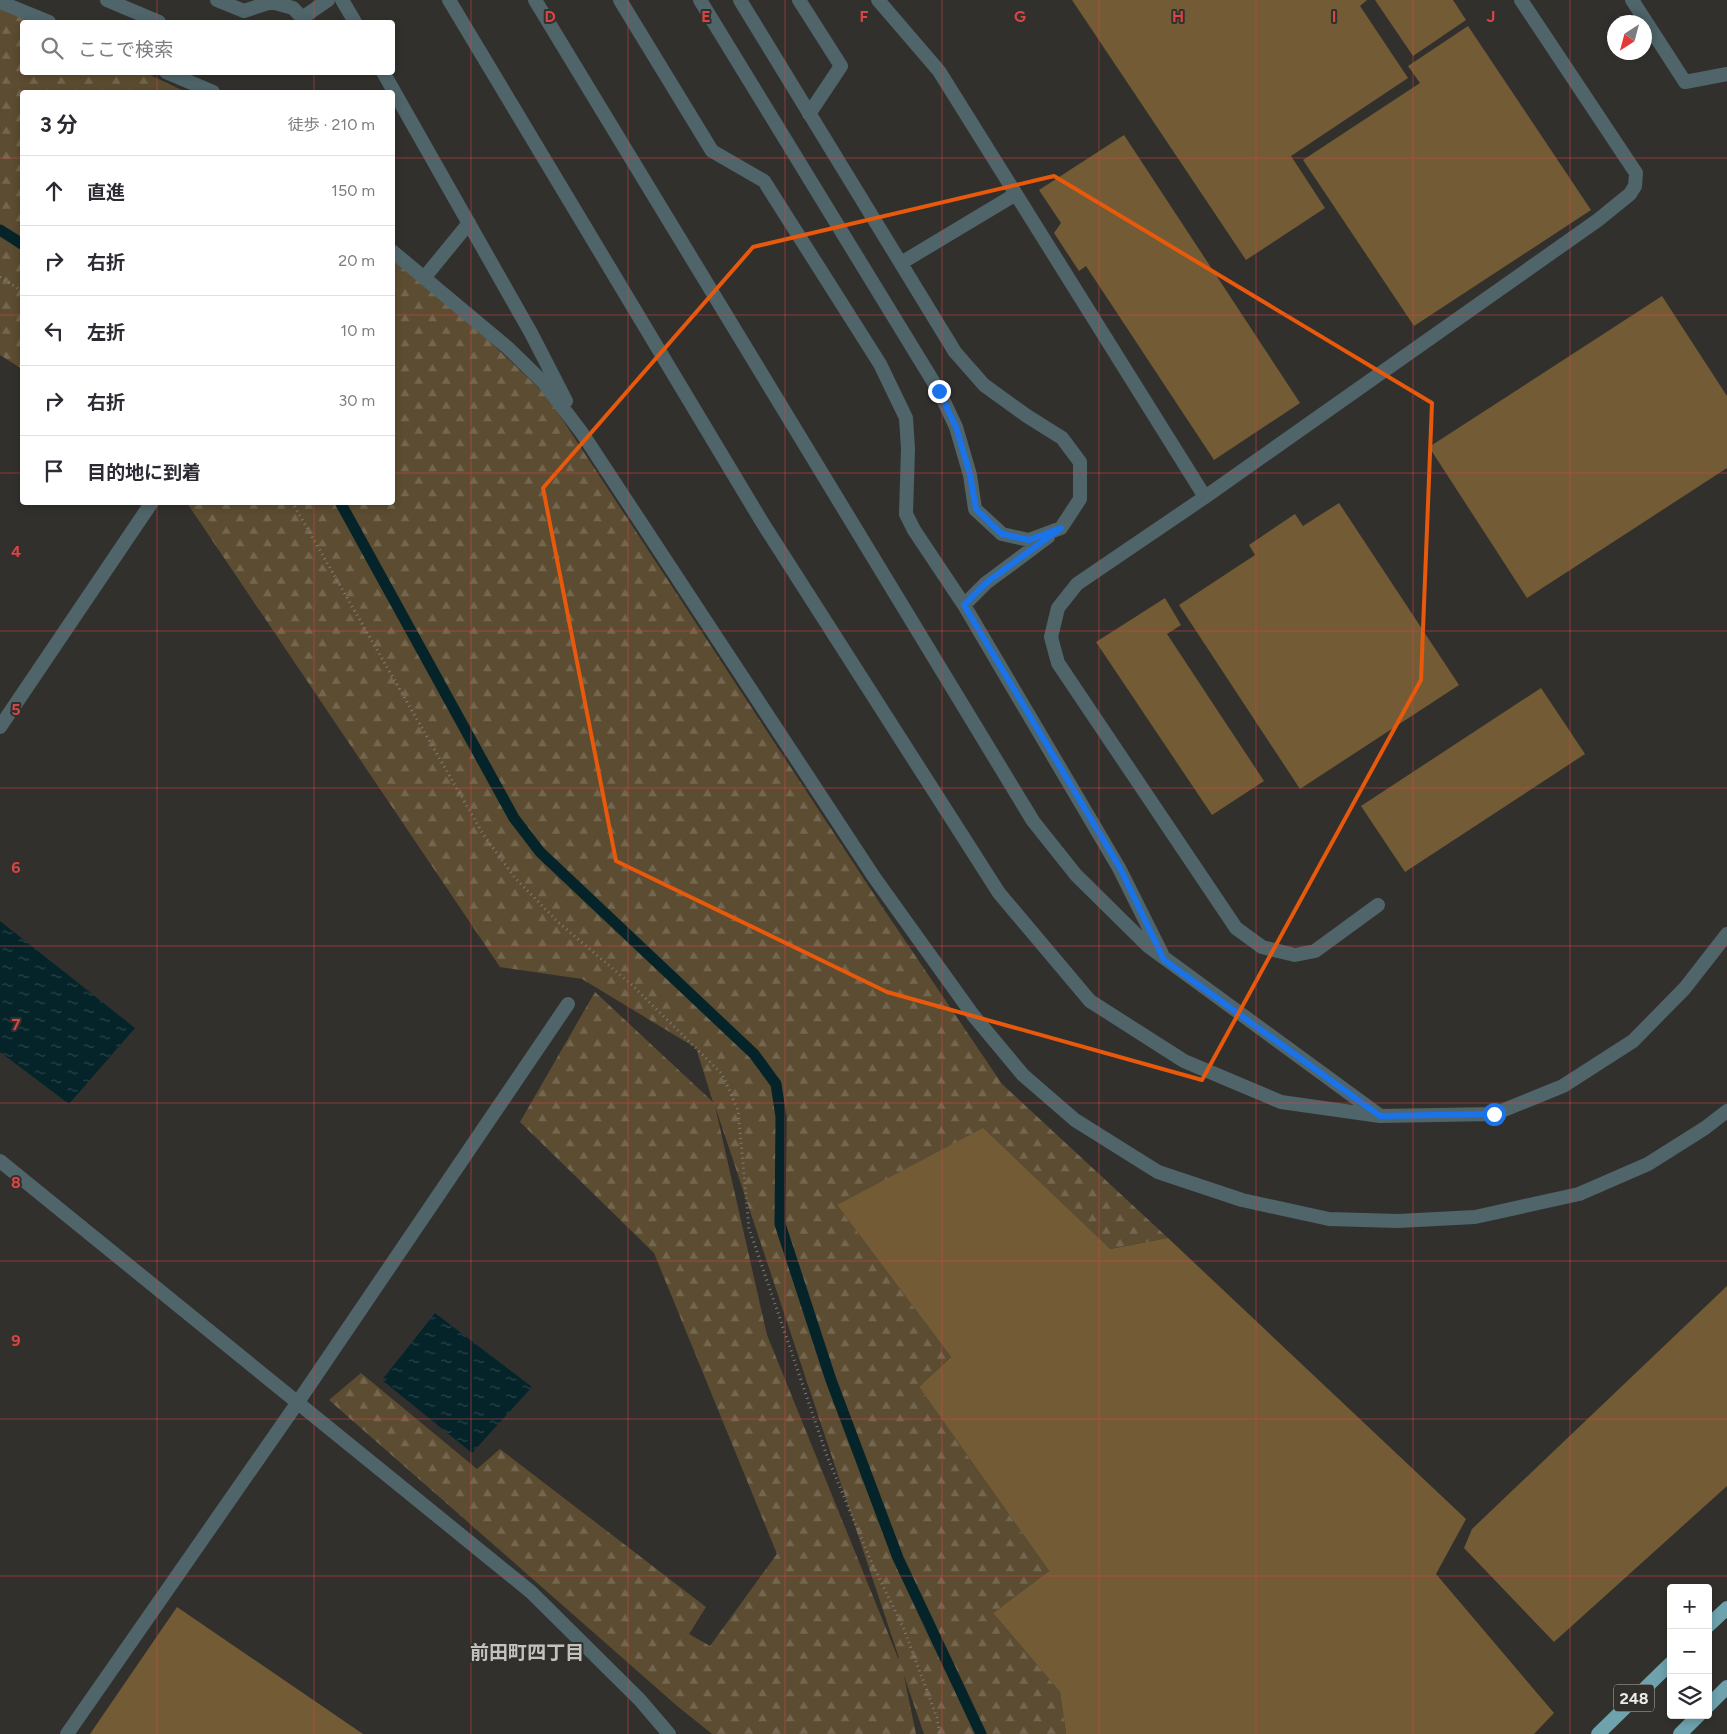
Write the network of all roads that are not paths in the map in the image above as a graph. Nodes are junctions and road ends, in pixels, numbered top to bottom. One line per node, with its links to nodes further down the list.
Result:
1 (107, 0): 16 (street)
2 (217, 0): 17 (street)
3 (328, 0): 17 (street)
4 (342, 0): 18 (street)
5 (449, 0): 42 (street)
6 (535, 0): 39 (street)
7 (620, 0): 35 (street)
8 (700, 0): 34 (street)
9 (740, 0): 25 (street)
10 (799, 0): 25 (street)
11 (878, 0): 26 (street)
12 (1521, 0): 32 (street)
13 (1632, 0): 19 (street)
14 (0, 2): 15 (street)
15 (44, 20)
16 (154, 20)
17 (304, 20)
18 (354, 20)
19 (1727, 74)
20 (173, 75): 22 (street)
21 (385, 75): 23 (street)
22 (208, 90)
23 (393, 90)
24 (395, 93): 27 (street)
25 (810, 114): 29 (street)
26 (1016, 194): 29 (street); 32 (street)
27 (469, 223): 30 (street); 31 (street)
28 (395, 254): 30 (street)
29 (901, 263): 34 (street)
30 (424, 278): 31 (street)
31 (586, 439): 41 (street)
32 (1205, 497): 37 (street)
33 (150, 505): 36 (street)
34 (1061, 528): 35 (street)
35 (964, 605): 39 (street)
36 (0, 727)
37 (1378, 905)
38 (1727, 934): 42 (street)
39 (1164, 960): 42 (street)
40 (568, 1004): 44 (street)
41 (1727, 1111)
42 (1380, 1116)
43 (0, 1161): 44 (street)
44 (298, 1402): 51 (street); 52 (street)
45 (1727, 1608): 46 (highway)
46 (1712, 1622)
47 (1667, 1667): 53 (highway, 248)
48 (1727, 1687): 49 (highway)
49 (1712, 1702)
50 (1695, 1719): 54 (highway)
51 (67, 1734)
52 (668, 1734)
53 (1598, 1734)
54 (1680, 1734)

